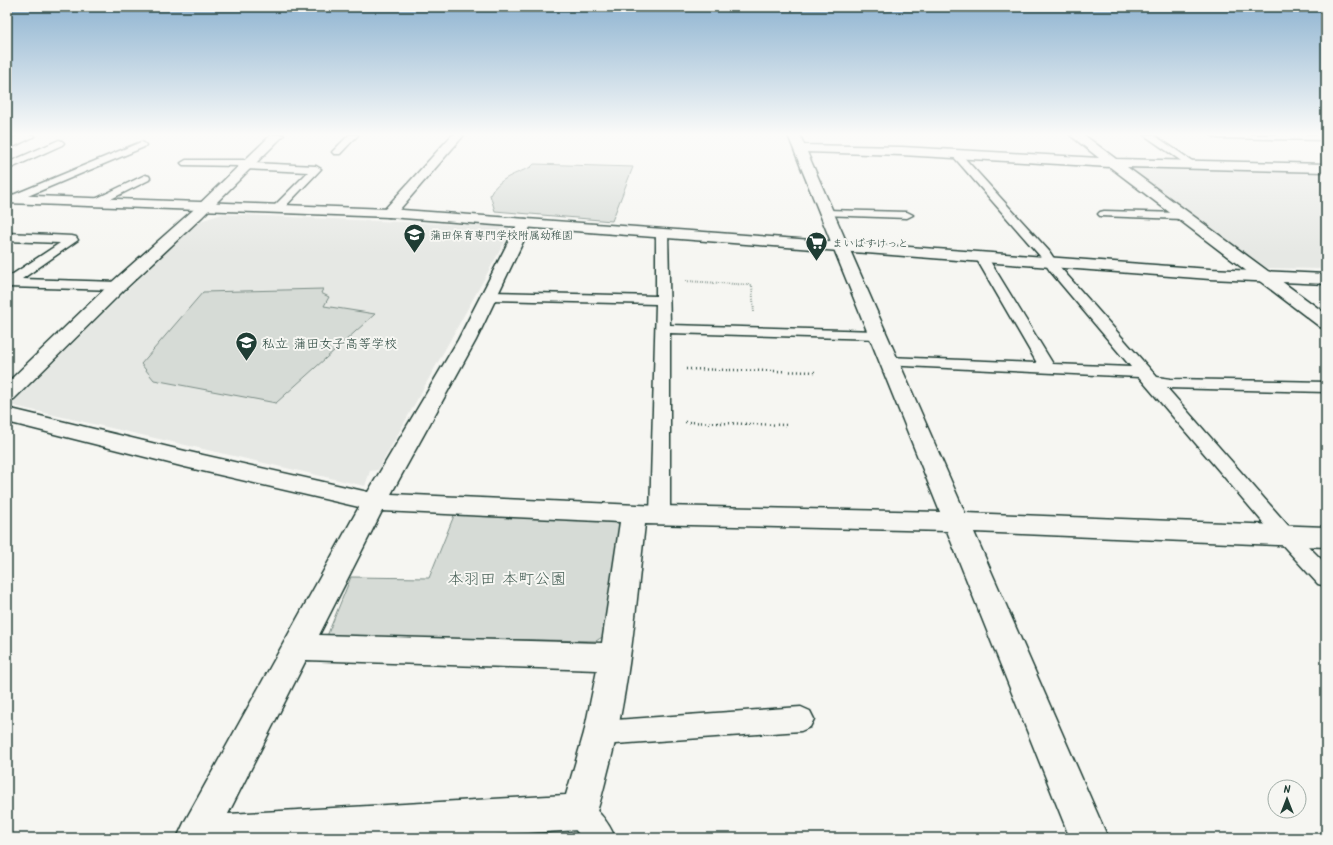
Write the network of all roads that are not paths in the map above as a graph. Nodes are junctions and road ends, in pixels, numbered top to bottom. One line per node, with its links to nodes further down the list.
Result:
1 (70, 174): 9 (lane)
2 (236, 174): 11 (street)
3 (311, 174): 12 (lane)
4 (423, 174): 13 (street)
5 (811, 174): 14 (street)
6 (974, 174): 23 (lane)
7 (1128, 174): 17 (street)
8 (145, 178): 10 (lane)
9 (10, 199): 10 (street)
10 (97, 202): 11 (street)
11 (204, 206): 12 (street); 26 (street)
12 (277, 209): 13 (street)
13 (389, 213): 18 (street)
14 (826, 213): 16 (lane); 21 (street)
15 (1104, 214): 17 (lane)
16 (907, 215)
17 (1182, 216): 24 (street)
18 (525, 223): 19 (street); 27 (street)
19 (662, 233): 21 (street); 28 (lane)
20 (7, 237): 26 (lane)
21 (840, 246): 22 (street); 31 (street)
22 (982, 258): 23 (street); 33 (lane)
23 (1050, 263): 24 (street); 34 (lane)
24 (1266, 277): 25 (street); 29 (street)
25 (1326, 279)
26 (118, 286): 36 (street)
27 (489, 296): 28 (lane); 38 (street)
28 (663, 300): 30 (lane)
29 (1326, 323)
30 (663, 329): 31 (lane); 39 (lane)
31 (877, 335): 32 (street)
32 (888, 362): 33 (lane); 40 (street)
33 (1048, 368): 34 (lane)
34 (1147, 377): 35 (lane); 41 (lane)
35 (1326, 388)
36 (7, 396)
37 (7, 415): 38 (street)
38 (374, 502): 39 (street); 44 (street)
39 (647, 514): 40 (street); 45 (street)
40 (956, 522): 41 (street); 50 (street)
41 (1285, 535): 42 (street); 43 (lane)
42 (1326, 537)
43 (1326, 578)
44 (297, 647): 45 (street); 49 (street)
45 (616, 657): 47 (street)
46 (801, 719): 47 (lane)
47 (601, 733): 48 (street)
48 (590, 825): 49 (street)
49 (197, 836)
50 (1089, 838)

